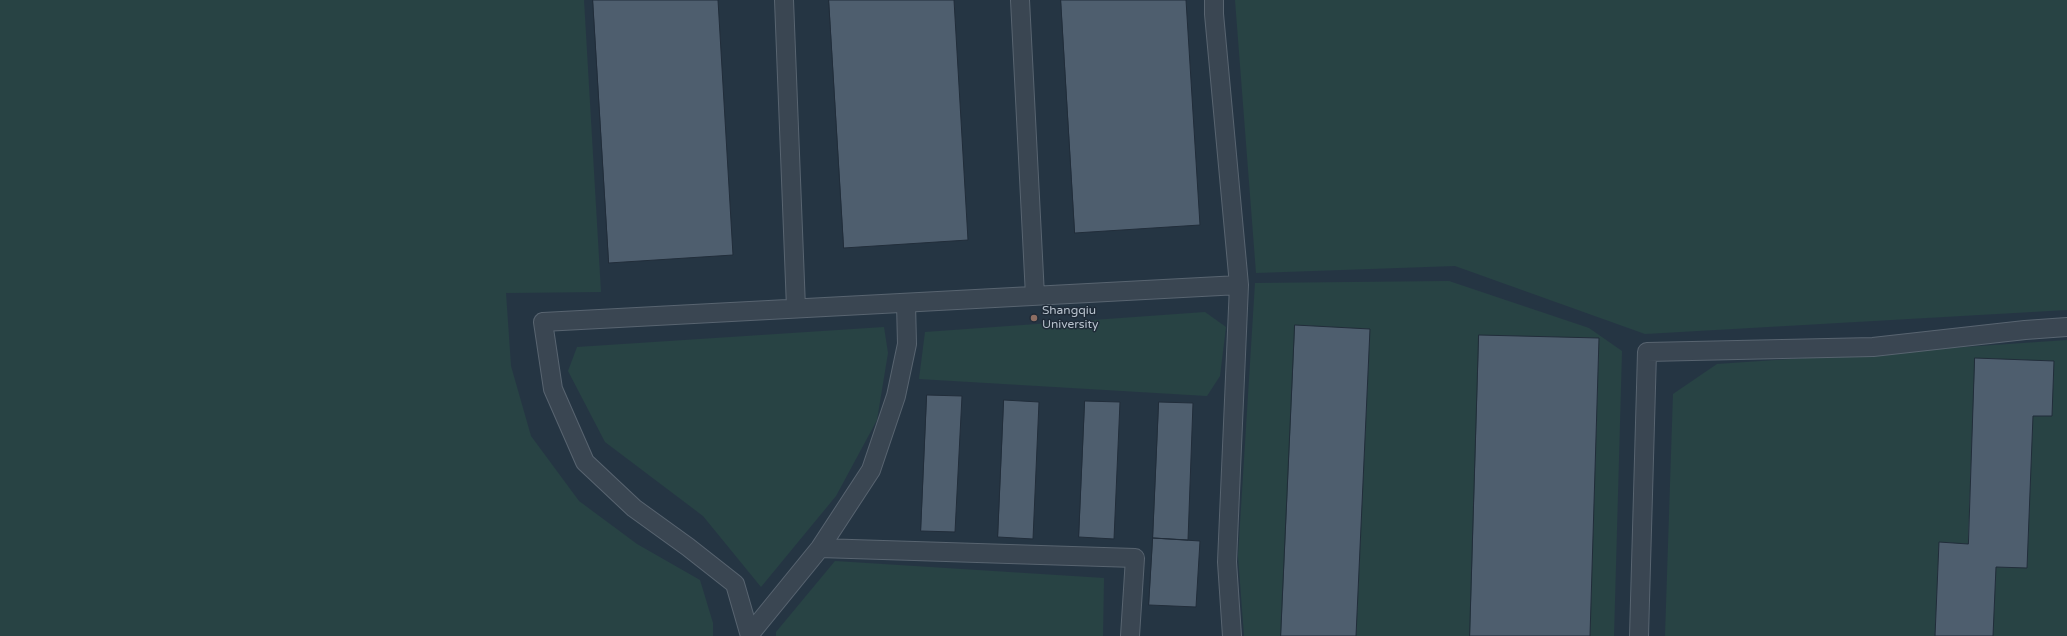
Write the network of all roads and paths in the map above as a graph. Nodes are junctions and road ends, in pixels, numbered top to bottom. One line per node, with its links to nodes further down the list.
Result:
1 (784, 0): 7 (lane)
2 (1020, 0): 5 (lane)
3 (1214, 0): 4 (lane)
4 (1239, 285): 5 (lane); 12 (lane)
5 (1035, 296): 6 (lane)
6 (906, 302): 7 (lane); 9 (lane)
7 (796, 308): 10 (lane)
8 (2067, 327): 13 (lane)
9 (820, 548): 10 (lane); 11 (lane)
10 (750, 635)
11 (1130, 636)
12 (1232, 636)
13 (1639, 636)

